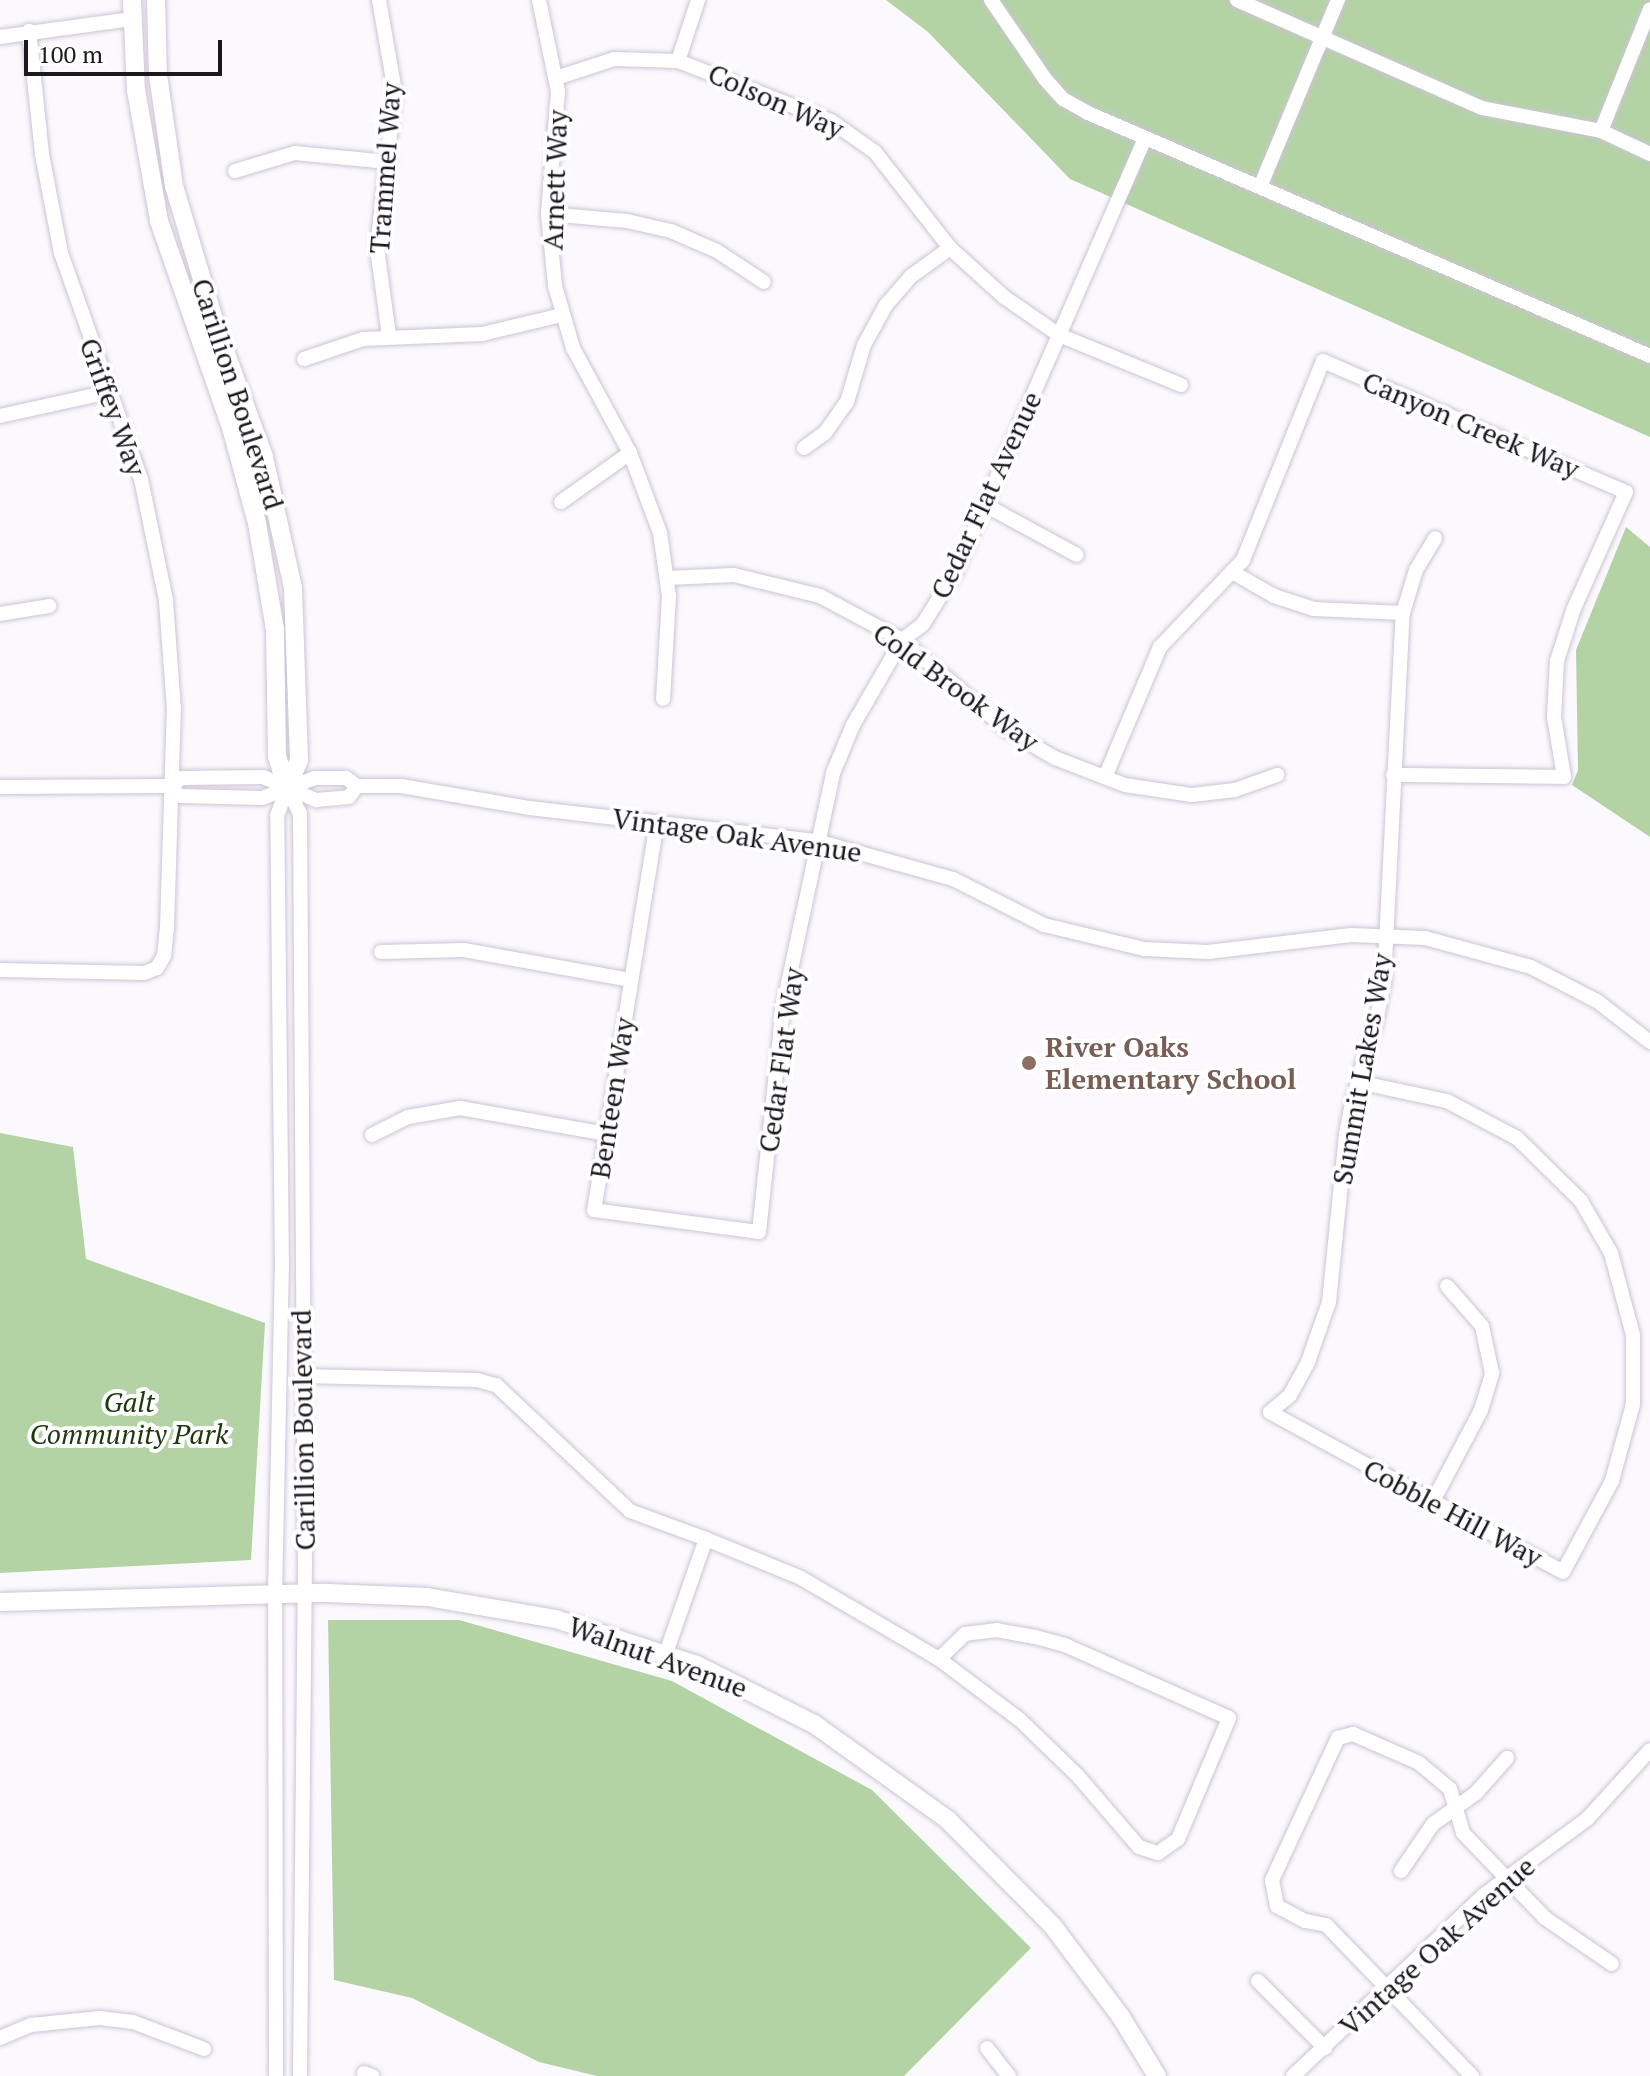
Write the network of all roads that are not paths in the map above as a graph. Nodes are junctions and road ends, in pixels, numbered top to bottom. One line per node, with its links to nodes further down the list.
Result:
1 (132, 0): 10 (street, Carillion Boulevard)
2 (156, 0): 52 (street, Carillion Boulevard)
3 (379, 0): 19 (street, Trammel Way)
4 (539, 0): 15 (street, Arnett Way)
5 (698, 0): 14 (street)
6 (991, 0): 17 (street)
7 (1237, 0): 13 (street)
8 (1338, 0): 13 (street)
9 (1650, 9): 16 (street)
10 (132, 19): 11 (street); 52 (street, Carillion Boulevard)
11 (29, 31): 12 (street); 31 (street, Griffey Way)
12 (0, 37)
13 (1322, 38): 16 (street); 21 (street)
14 (678, 61): 15 (street, Colson Way); 23 (street, Colson Way)
15 (556, 78): 22 (street, Arnett Way)
16 (1601, 131): 18 (street)
17 (1145, 138): 21 (street); 26 (street, Cedar Flat Avenue)
18 (1650, 154)
19 (389, 162): 20 (street); 27 (street, Trammel Way)
20 (235, 171)
21 (1260, 187): 28 (street)
22 (548, 214): 24 (street); 25 (street, Arnett Way)
23 (950, 248): 26 (street, Colson Way); 33 (street)
24 (764, 282)
25 (562, 315): 27 (street); 34 (street, Arnett Way)
26 (1059, 335): 30 (street, Colson Way); 36 (street, Cedar Flat Avenue)
27 (389, 336): 29 (street)
28 (1650, 356)
29 (304, 359)
30 (1181, 385)
31 (109, 392): 32 (street); 49 (street, Griffey Way)
32 (0, 416)
33 (804, 448)
34 (630, 453): 35 (street); 40 (street, Arnett Way)
35 (561, 502)
36 (987, 506): 38 (street); 44 (street, Cedar Flat Avenue)
37 (1435, 538): 42 (street, Summit Lakes Way)
38 (1077, 555)
39 (1234, 573): 42 (street); 47 (street, Canyon Creek Way); 48 (street, Canyon Creek Way)
40 (667, 578): 44 (street, Cold Brook Way); 45 (street, Arnett Way)
41 (49, 606): 43 (street)
42 (1403, 613): 47 (street, Summit Lakes Way)
43 (0, 614)
44 (902, 640): 48 (street, Cold Brook Way); 54 (street, Cedar Flat Avenue)
45 (663, 699)
46 (1277, 775): 48 (street, Cold Brook Way)
47 (1393, 775): 55 (street, Summit Lakes Way)
48 (1105, 777)
49 (170, 786): 51 (street); 52 (street); 57 (street, Griffey Way)
50 (357, 786): 52 (street, Vintage Oak Avenue); 52 (street, Vintage Oak Avenue); 53 (street, Vintage Oak Avenue)
51 (0, 787)
52 (287, 788): 65 (street, Carillion Boulevard); 72 (street, Carillion Boulevard)
53 (657, 822): 54 (street, Vintage Oak Avenue); 58 (street, Benteen Way)
54 (817, 841): 55 (street, Vintage Oak Avenue); 63 (street, Cedar Flat Way)
55 (1386, 935): 59 (street, Vintage Oak Avenue); 60 (street, Summit Lakes Way)
56 (381, 952): 58 (street)
57 (0, 970)
58 (631, 980): 61 (street, Benteen Way)
59 (1650, 1042)
60 (1358, 1082): 66 (street, Cobble Hill Way); 68 (street, Summit Lakes Way)
61 (606, 1134): 62 (street); 63 (street, Benteen Way)
62 (372, 1135)
63 (759, 1232)
64 (1447, 1286): 69 (street)
65 (303, 1376): 70 (street); 71 (street, Carillion Boulevard)
66 (1634, 1394): 67 (street); 69 (street, Cobble Hill Way)
67 (1650, 1396)
68 (1270, 1412): 69 (street, Cobble Hill Way)
69 (1432, 1503)
70 (706, 1539): 74 (street); 75 (street)
71 (305, 1594): 72 (street, Walnut Avenue); 74 (street, Walnut Avenue); 89 (street, Carillion Boulevard)
72 (275, 1595): 73 (street, Walnut Avenue); 88 (street, Carillion Boulevard)
73 (0, 1602)
74 (666, 1653): 91 (street, Walnut Avenue)
75 (939, 1659): 75 (street)
76 (1650, 1750): 80 (street, Vintage Oak Avenue)
77 (1507, 1758): 78 (street)
78 (1455, 1804): 79 (street); 80 (street); 83 (street)
79 (1401, 1871)
80 (1508, 1876): 81 (street); 83 (street, Vintage Oak Avenue)
81 (1612, 1964)
82 (1258, 1981): 86 (street)
83 (1387, 1989): 86 (street, Vintage Oak Avenue); 93 (street)
84 (0, 2038): 87 (street)
85 (987, 2048): 90 (street)
86 (1325, 2048): 92 (street, Vintage Oak Avenue)
87 (204, 2049)
88 (276, 2076)
89 (300, 2076)
90 (1009, 2076)
91 (1157, 2076)
92 (1293, 2076)
93 (1472, 2076)

